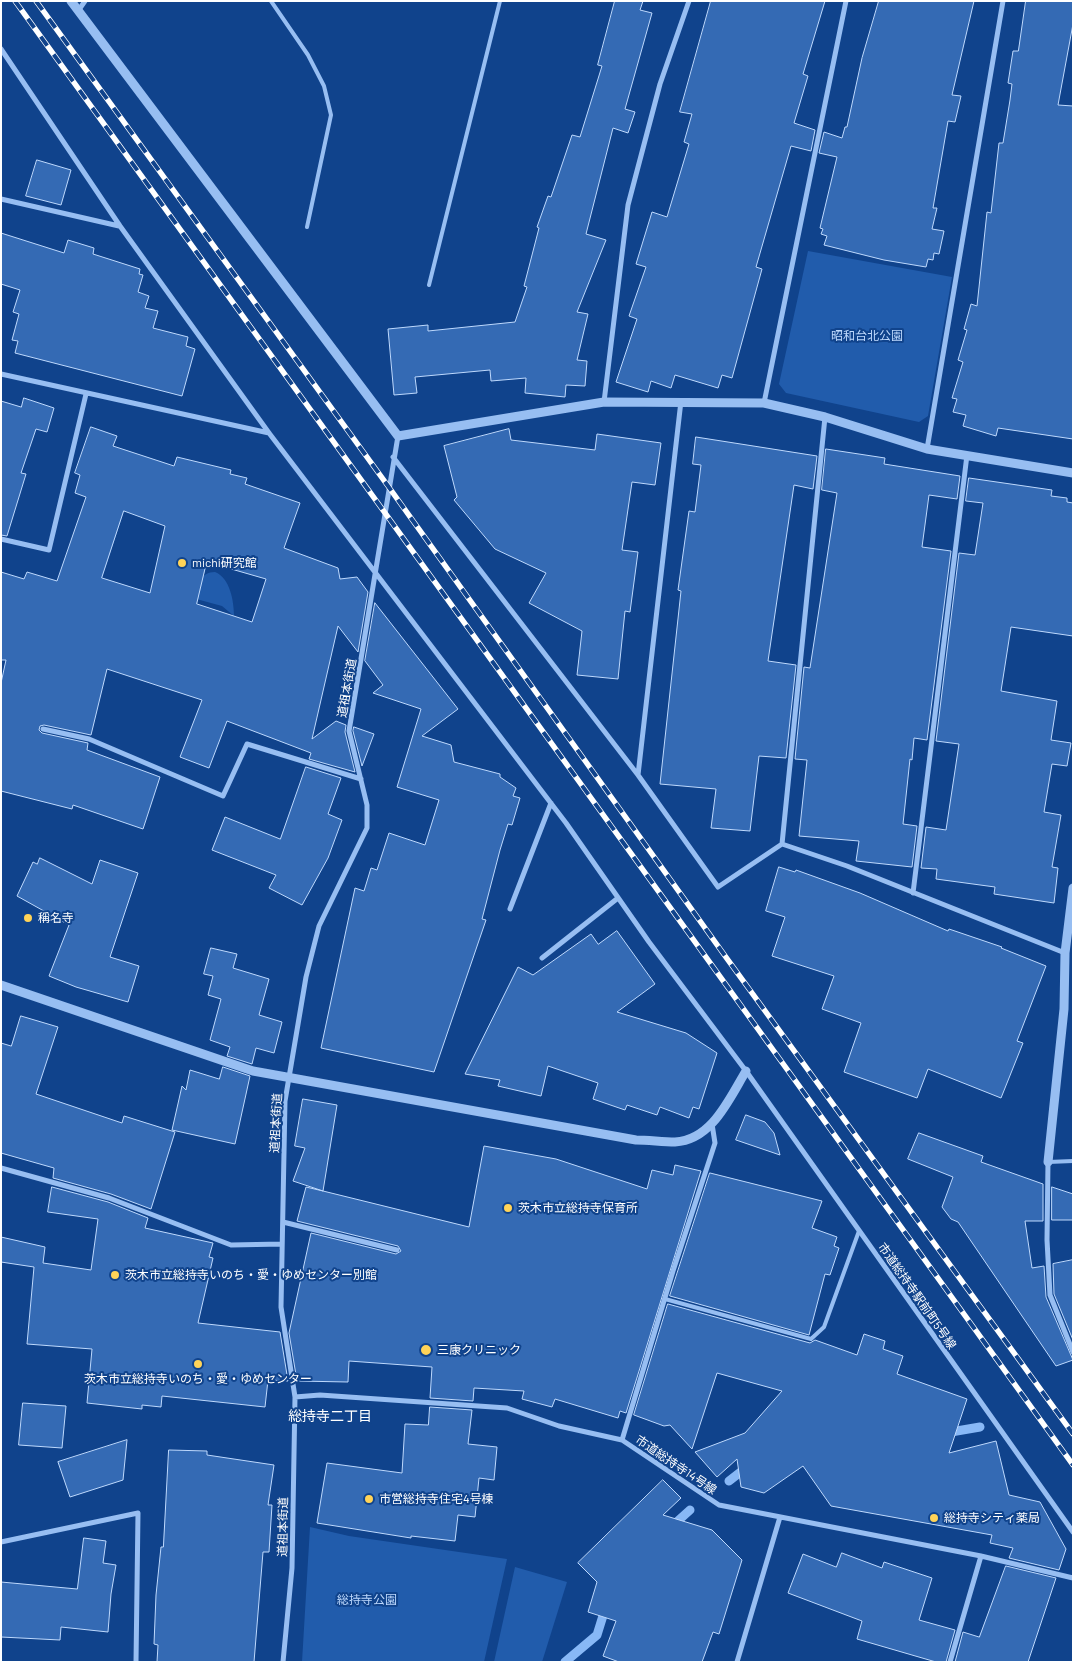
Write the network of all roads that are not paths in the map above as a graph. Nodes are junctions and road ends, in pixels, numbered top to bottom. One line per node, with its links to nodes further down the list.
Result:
1 (71, 1): 8 (street)
2 (85, 1): 8 (street)
3 (271, 1): 12 (lane)
4 (500, 1): 13 (lane)
5 (689, 1): 17 (street)
6 (846, 1): 18 (street)
7 (1003, 1): 22 (street)
8 (78, 12): 21 (street)
9 (1, 49): 11 (street, 市道総持寺駅前町5号線)
10 (1, 199): 11 (street)
11 (120, 226): 20 (street, 市道総持寺駅前町5号線)
12 (307, 227)
13 (429, 285)
14 (1, 374): 15 (street)
15 (86, 394): 20 (street); 26 (street)
16 (681, 401): 17 (street); 18 (street); 29 (street)
17 (604, 402): 21 (street)
18 (764, 403): 19 (street)
19 (825, 417): 22 (street); 32 (street)
20 (269, 433): 27 (street, 市道総持寺駅前町5号線)
21 (398, 436): 24 (street, 道祖本街道)
22 (927, 449): 23 (street)
23 (967, 455): 25 (street); 34 (street)
24 (393, 457): 27 (street, 道祖本街道); 29 (street)
25 (1073, 472)
26 (1, 540)
27 (374, 571): 30 (street, 道祖本街道); 31 (street, 市道総持寺駅前町5号線)
28 (43, 729): 30 (street)
29 (638, 775): 32 (street)
30 (361, 779): 42 (street, 道祖本街道)
31 (550, 803): 35 (street, 市道総持寺駅前町5号線); 36 (street)
32 (782, 844): 34 (street)
33 (1073, 888): 37 (street)
34 (913, 893): 37 (street)
35 (618, 898): 38 (street); 41 (street, 市道総持寺駅前町5号線)
36 (510, 909)
37 (1065, 953): 40 (street)
38 (542, 958)
39 (1, 985): 42 (street)
40 (1068, 1009): 45 (street)
41 (746, 1071): 43 (street); 48 (street, 市道総持寺駅前町5号線)
42 (289, 1077): 43 (street); 47 (street, 道祖本街道)
43 (712, 1124): 51 (street)
44 (1073, 1161): 45 (lane)
45 (1048, 1162): 52 (street)
46 (1, 1168): 49 (street)
47 (283, 1222): 49 (street, 道祖本街道); 50 (street)
48 (859, 1230): 51 (lane); 56 (street, 市道総持寺駅前町5号線)
49 (282, 1244): 53 (street, 道祖本街道)
50 (397, 1250)
51 (665, 1299): 54 (street)
52 (1073, 1352)
53 (296, 1397): 54 (street, 市道総持寺14号線); 61 (street, 道祖本街道)
54 (622, 1440): 55 (street, 市道総持寺14号線)
55 (780, 1517): 58 (street, 市道総持寺14号線); 62 (street)
56 (1073, 1532)
57 (1, 1542): 60 (street)
58 (981, 1556): 59 (street, 市道総持寺14号線); 63 (street)
59 (1073, 1578)
60 (136, 1662)
61 (283, 1662)
62 (737, 1662)
63 (950, 1662)

